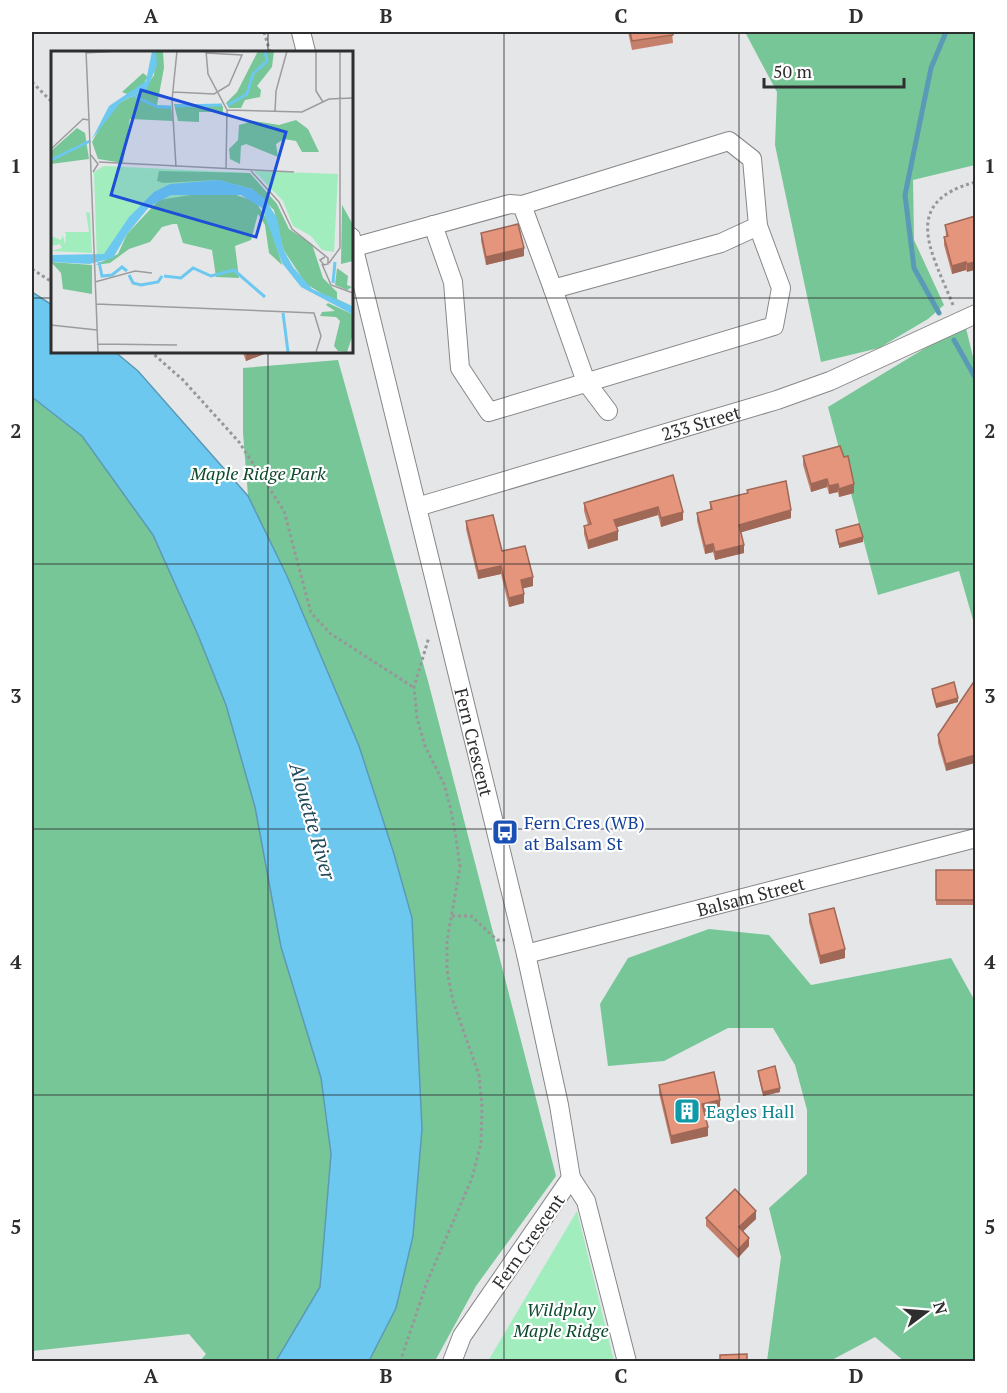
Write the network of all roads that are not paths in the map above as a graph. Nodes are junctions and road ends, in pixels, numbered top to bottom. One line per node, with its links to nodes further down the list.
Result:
1 (301, 32): 2 (street)
2 (306, 51)
3 (522, 205): 4 (street); 5 (street); 7 (street)
4 (433, 225): 6 (street); 9 (street)
5 (758, 226): 7 (street); 9 (street)
6 (352, 244): 11 (street, Fern Crescent)
7 (553, 289): 9 (street)
8 (967, 317): 11 (street, 233 Street)
9 (586, 382): 10 (street)
10 (608, 411)
11 (417, 507): 13 (street, Fern Crescent)
12 (975, 838): 13 (street, Balsam Street)
13 (526, 954): 14 (street, Fern Crescent)
14 (571, 1178): 15 (street, Fern Crescent); 16 (street)
15 (452, 1362)
16 (627, 1362)

